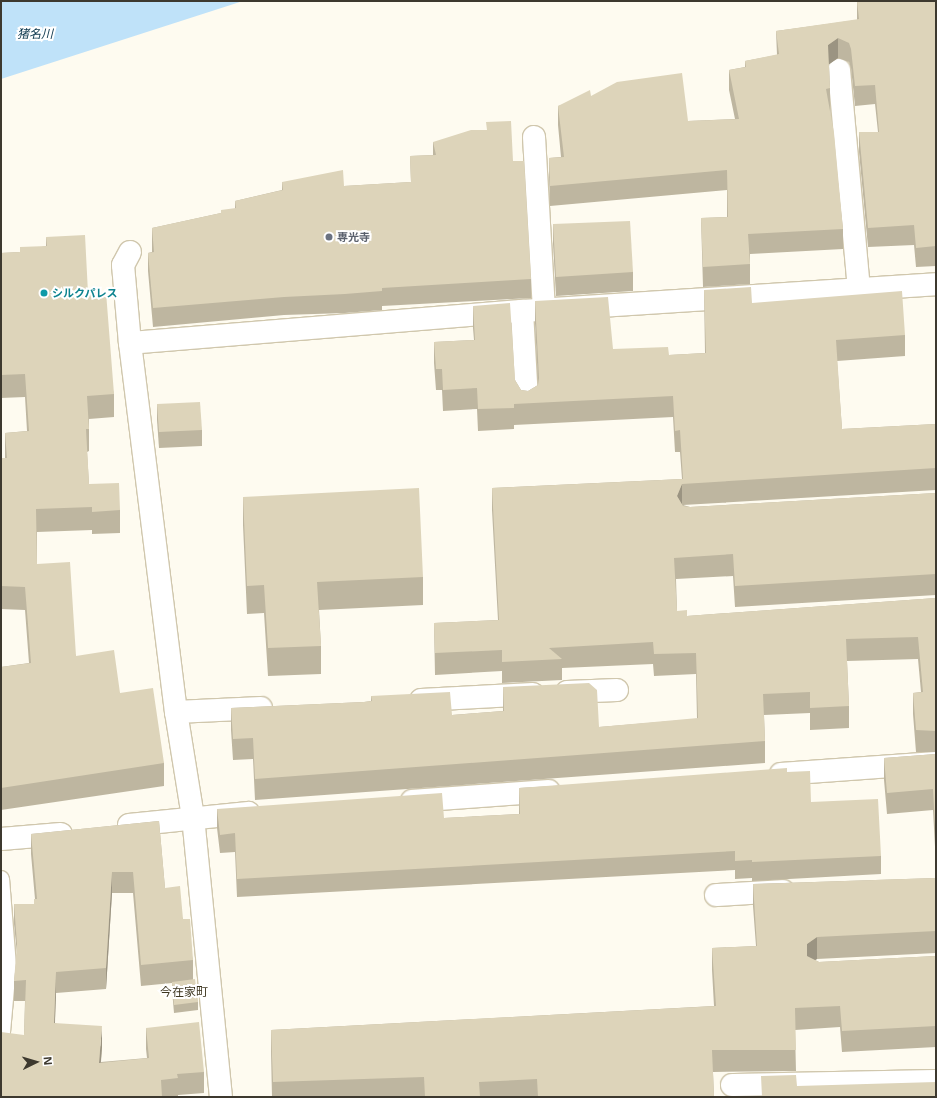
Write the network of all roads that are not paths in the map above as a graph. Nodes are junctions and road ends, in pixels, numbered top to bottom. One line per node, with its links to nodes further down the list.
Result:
1 (839, 70): 5 (street)
2 (534, 137): 6 (street)
3 (130, 252): 8 (street)
4 (936, 284): 5 (street)
5 (859, 289): 6 (street)
6 (544, 310): 7 (street)
7 (522, 311): 8 (street); 9 (street)
8 (130, 343): 13 (street)
9 (527, 400)
10 (617, 690): 11 (street)
11 (397, 701)
12 (279, 707): 13 (street)
13 (176, 712): 19 (street)
14 (936, 763): 15 (street)
15 (762, 776)
16 (572, 790): 17 (street)
17 (391, 803)
18 (272, 811): 19 (street)
19 (193, 817): 20 (street); 29 (street)
20 (107, 828)
21 (84, 831): 22 (street)
22 (1, 839)
23 (1, 880): 26 (lane)
24 (802, 890): 25 (street)
25 (716, 895)
26 (1, 1043)
27 (936, 1081): 28 (street)
28 (732, 1085)
29 (221, 1097)

